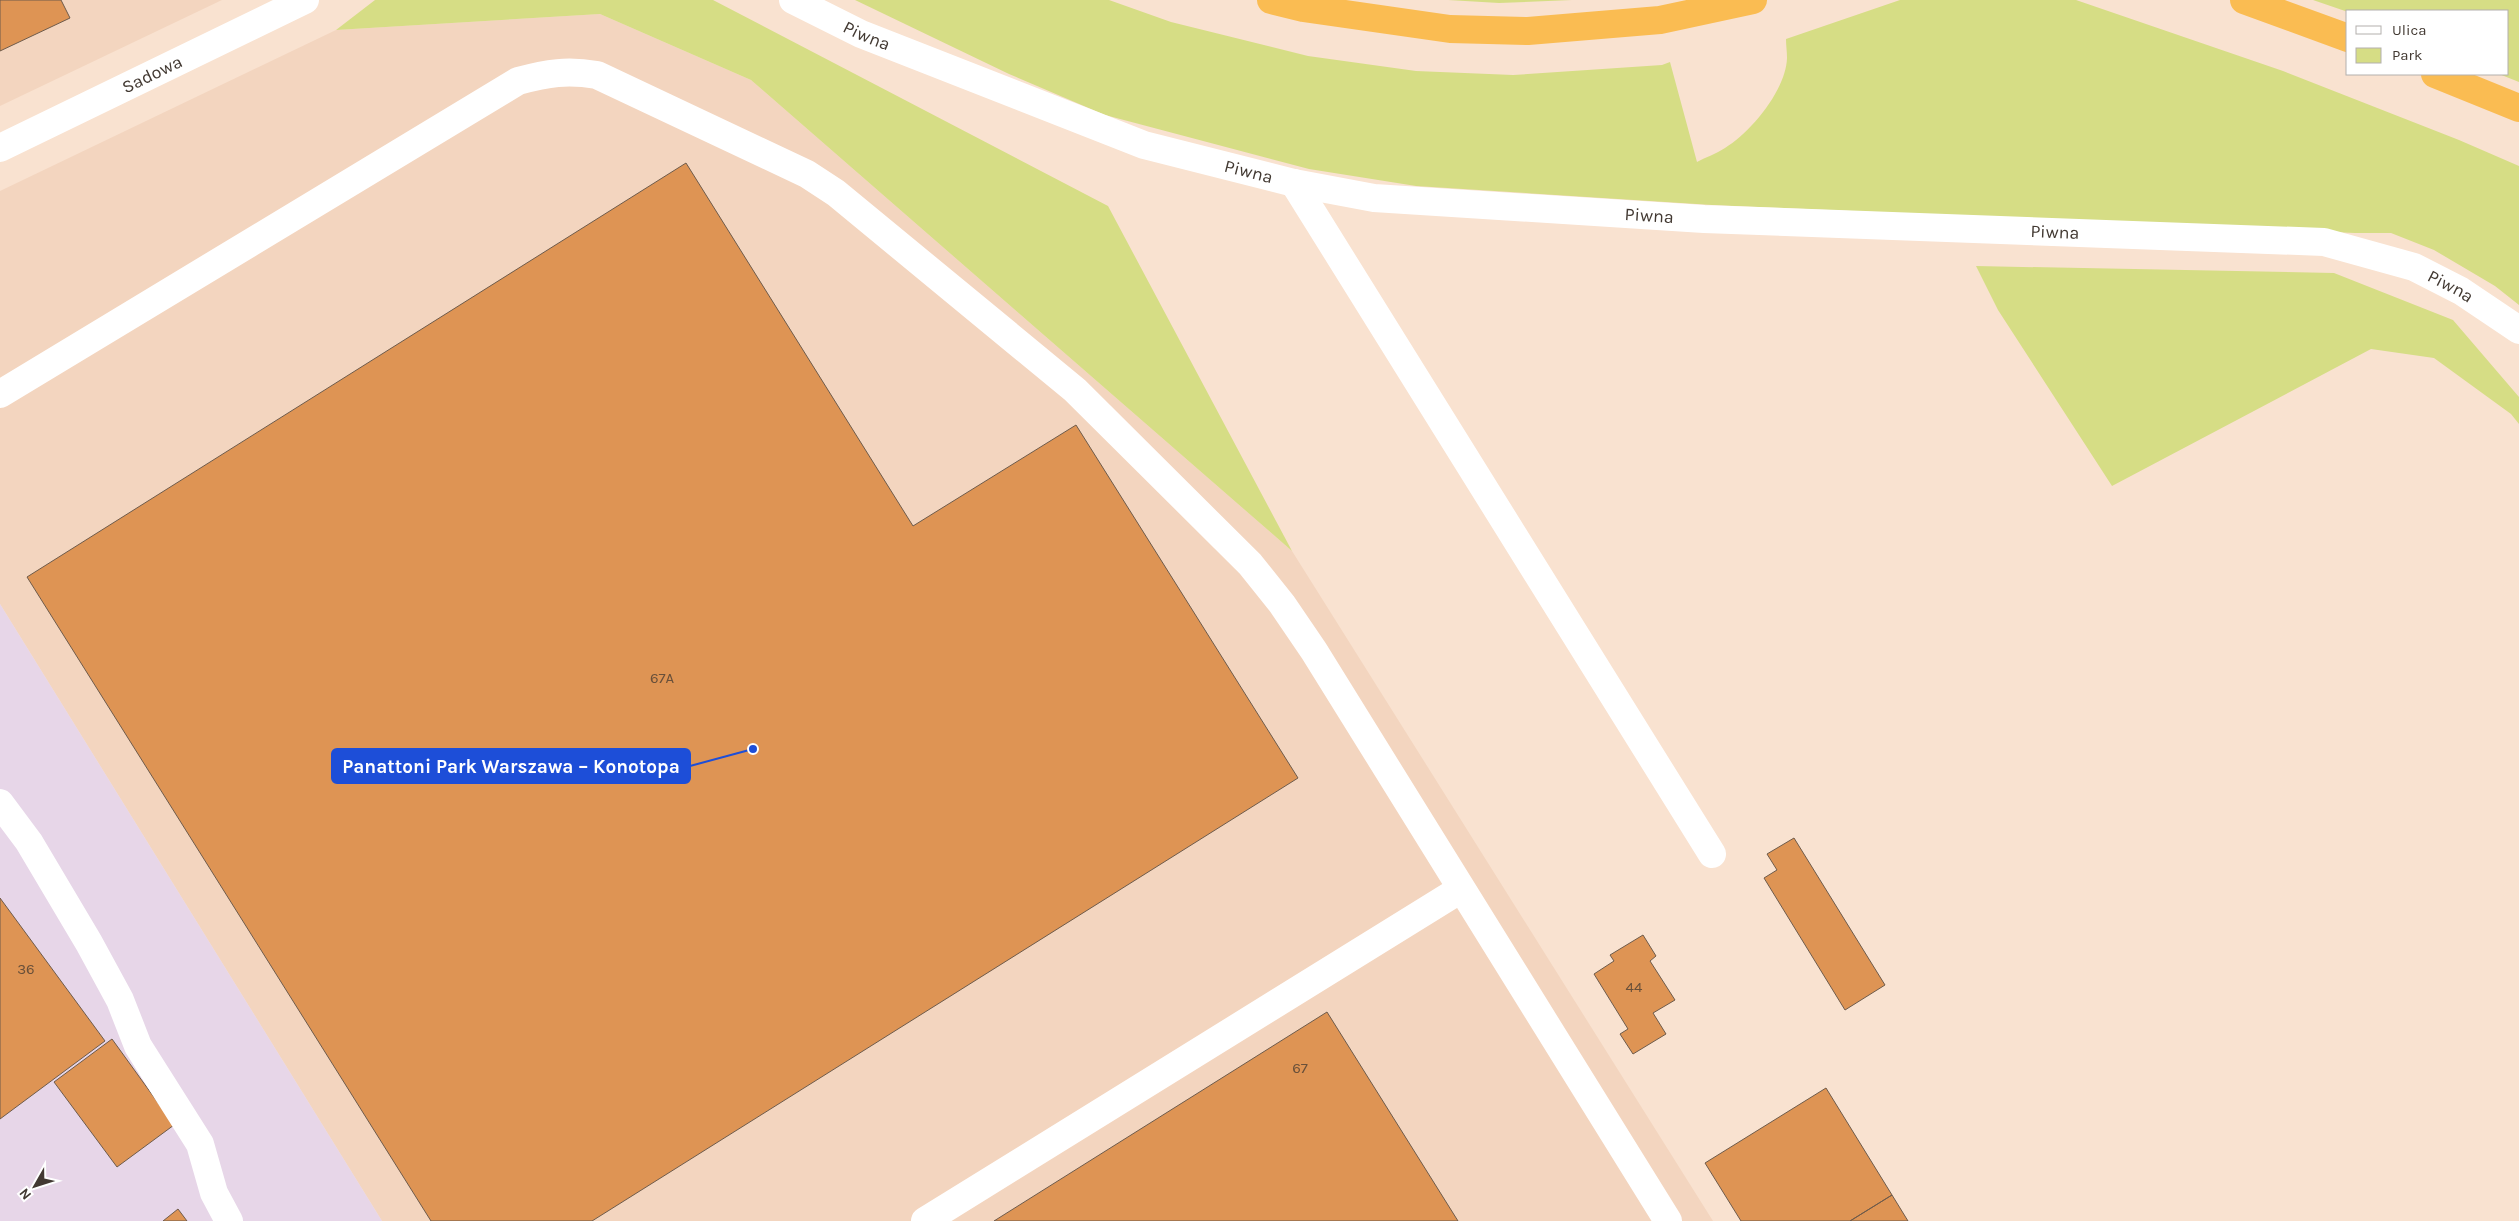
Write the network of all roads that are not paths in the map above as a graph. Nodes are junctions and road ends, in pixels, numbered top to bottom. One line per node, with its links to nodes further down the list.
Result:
1 (304, 0): 9 (street, Sadowa)
2 (794, 0): 10 (street, Piwna)
3 (1271, 0): 4 (highway)
4 (1753, 0)
5 (2244, 0): 6 (highway)
6 (2346, 37)
7 (2438, 75): 8 (highway)
8 (2519, 108)
9 (0, 148)
10 (1294, 183): 11 (street, Piwna); 14 (street)
11 (2519, 330)
12 (0, 394): 15 (street)
13 (0, 803): 16 (street)
14 (1712, 854)
15 (1461, 889): 17 (street); 18 (street)
16 (229, 1221)
17 (926, 1221)
18 (1668, 1221)

